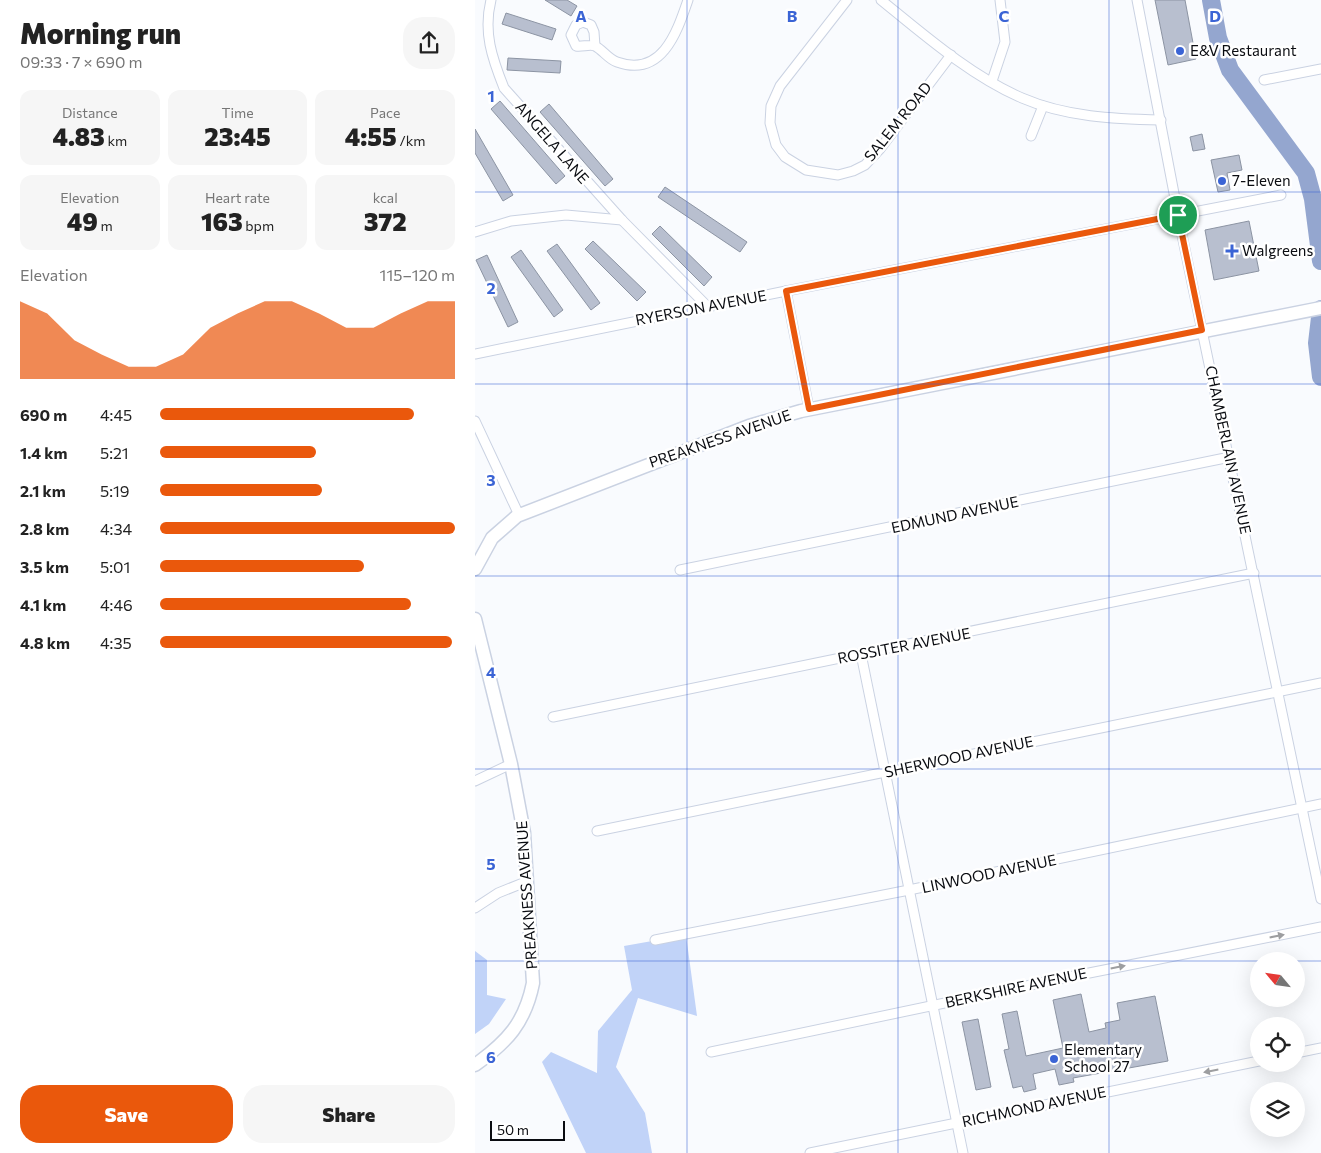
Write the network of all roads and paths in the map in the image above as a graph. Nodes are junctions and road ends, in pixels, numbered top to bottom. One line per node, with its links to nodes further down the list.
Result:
1 (491, 0): 19 (street, ANGELA LANE)
2 (688, 0): 9 (street)
3 (847, 0): 10 (street, SALEM ROAD)
4 (881, 0): 8 (street)
5 (893, 0): 8 (street)
6 (1000, 0): 13 (street)
7 (1137, 0): 15 (street, CHAMBERLAIN AVENUE)
8 (895, 12): 10 (street)
9 (595, 46)
10 (951, 55): 13 (street)
11 (1321, 69): 12 (street)
12 (1265, 80)
13 (992, 81): 14 (street)
14 (1043, 106): 15 (street); 16 (street)
15 (1161, 120): 18 (street, CHAMBERLAIN AVENUE)
16 (1031, 136)
17 (1281, 196): 18 (street, RYERSON AVENUE)
18 (1178, 215): 21 (street, RYERSON AVENUE); 24 (street, CHAMBERLAIN AVENUE)
19 (622, 220): 20 (street); 22 (street, ANGELA LANE)
20 (475, 232)
21 (786, 291): 22 (street, RYERSON AVENUE); 26 (street)
22 (708, 307): 25 (street, RYERSON AVENUE)
23 (1315, 309): 24 (main road, PREAKNESS AVENUE)
24 (1202, 330): 26 (main road, PREAKNESS AVENUE); 28 (street, CHAMBERLAIN AVENUE)
25 (475, 354)
26 (809, 409): 29 (main road, PREAKNESS AVENUE)
27 (475, 421): 29 (street)
28 (1230, 457): 31 (street, EDMUND AVENUE); 32 (street, CHAMBERLAIN AVENUE)
29 (519, 515): 30 (main road, PREAKNESS AVENUE)
30 (475, 569)
31 (680, 570)
32 (1254, 573): 34 (street, ROSSITER AVENUE); 36 (street, CHAMBERLAIN AVENUE)
33 (475, 619): 38 (main road, PREAKNESS AVENUE)
34 (861, 654): 37 (street, ROSSITER AVENUE); 39 (street)
35 (1321, 683): 36 (street, SHERWOOD AVENUE)
36 (1279, 692): 39 (street, SHERWOOD AVENUE); 42 (street, CHAMBERLAIN AVENUE)
37 (553, 717)
38 (511, 764): 40 (street); 44 (main road, PREAKNESS AVENUE)
39 (885, 773): 43 (street, SHERWOOD AVENUE); 45 (street)
40 (475, 782)
41 (1321, 804): 42 (street, LINWOOD AVENUE)
42 (1302, 808): 45 (street, LINWOOD AVENUE); 46 (street, CHAMBERLAIN AVENUE)
43 (597, 831)
44 (528, 881): 47 (street); 55 (main road, PREAKNESS AVENUE)
45 (909, 890): 49 (street, LINWOOD AVENUE); 50 (street)
46 (1321, 899)
47 (475, 908)
48 (1321, 927): 50 (street, BERKSHIRE AVENUE, one-way to 48)
49 (655, 940)
50 (933, 1006): 53 (street, BERKSHIRE AVENUE); 56 (street)
51 (1321, 1048): 52 (street)
52 (1305, 1051)
53 (711, 1052)
54 (1250, 1063): 56 (street, RICHMOND AVENUE, one-way to 56)
55 (475, 1065)
56 (957, 1123): 57 (street, RICHMOND AVENUE); 58 (street)
57 (810, 1153)
58 (963, 1153)

